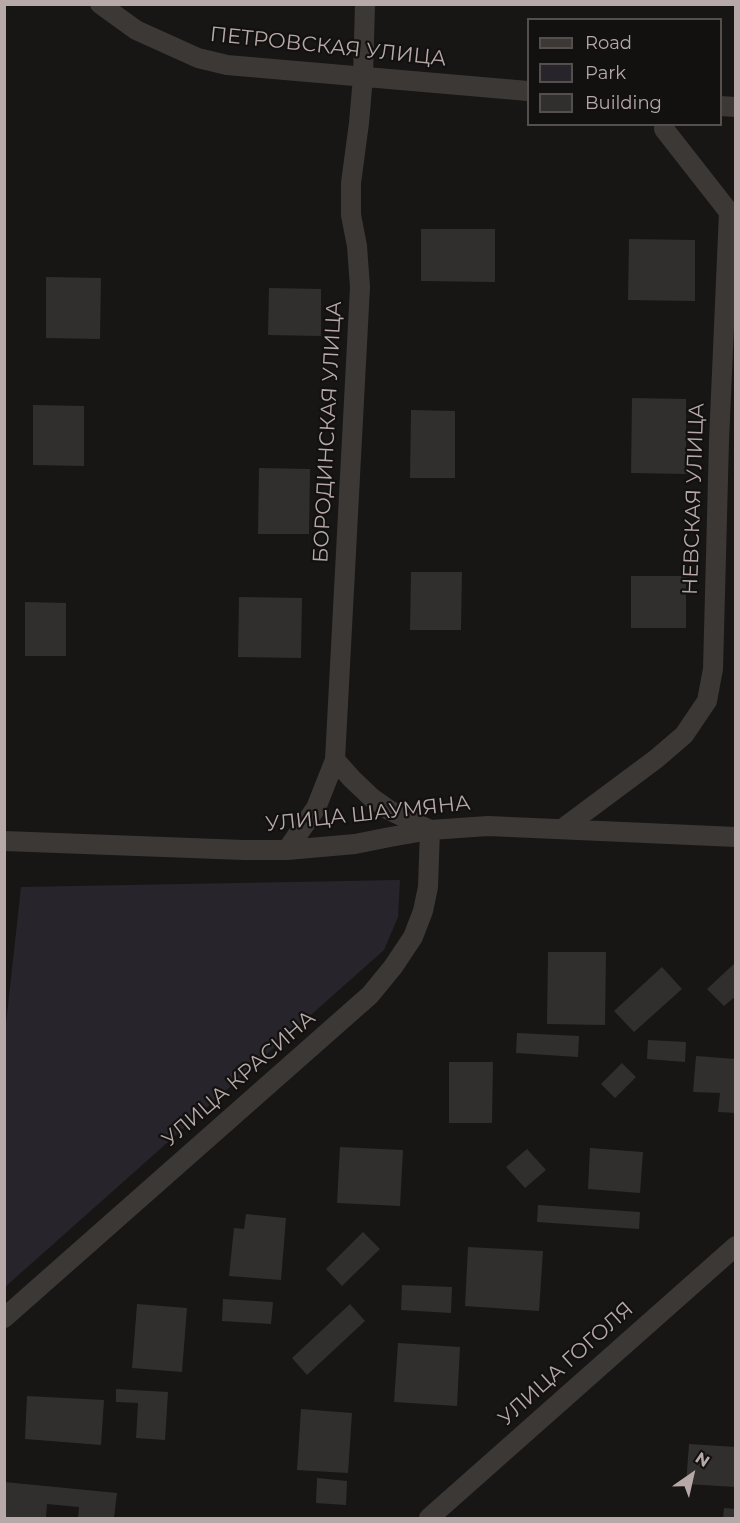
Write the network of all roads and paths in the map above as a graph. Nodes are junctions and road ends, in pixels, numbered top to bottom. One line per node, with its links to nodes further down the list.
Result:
1 (100, 4): 3 (street, ПЕТРОВСКАЯ УЛИЦА)
2 (365, 4): 3 (street, БОРОДИНСКАЯ УЛИЦА)
3 (363, 77): 4 (street, ПЕТРОВСКАЯ УЛИЦА); 6 (street, БОРОДИНСКАЯ УЛИЦА)
4 (527, 91)
5 (664, 126): 7 (street, НЕВСКАЯ УЛИЦА)
6 (335, 760): 8 (street); 11 (street, БОРОДИНСКАЯ УЛИЦА)
7 (562, 829): 8 (street, УЛИЦА ШАУМЯНА); 9 (street, УЛИЦА ШАУМЯНА)
8 (430, 831): 11 (street, УЛИЦА ШАУМЯНА); 13 (street, УЛИЦА КРАСИНА)
9 (735, 837)
10 (4, 841): 11 (street, УЛИЦА ШАУМЯНА)
11 (286, 850)
12 (735, 1246): 14 (street, УЛИЦА ГОГОЛЯ)
13 (4, 1318)
14 (429, 1518)

